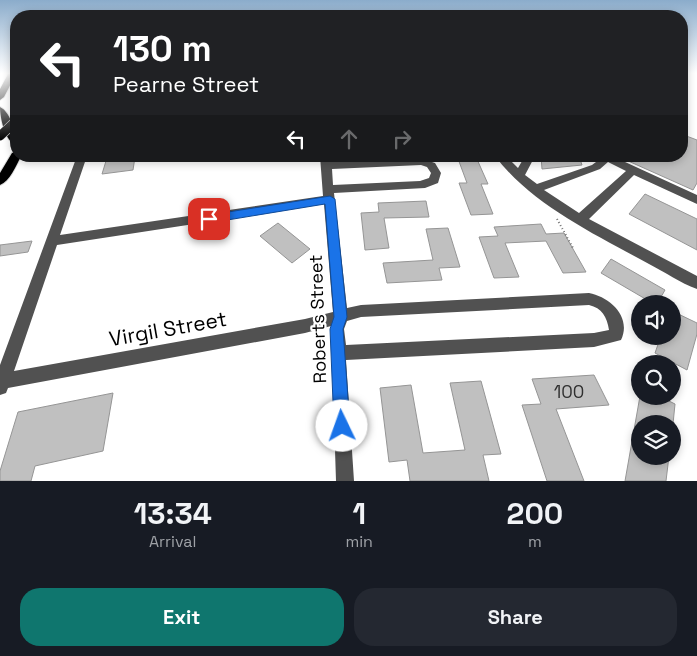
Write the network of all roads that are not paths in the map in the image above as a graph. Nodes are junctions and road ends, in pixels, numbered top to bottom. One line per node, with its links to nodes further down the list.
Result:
1 (0, 110): 5 (main road)
2 (10, 116): 3 (main road)
3 (0, 125)
4 (10, 127): 6 (main road, bridge)
5 (10, 130)
6 (0, 136)
7 (13, 162): 17 (main road)
8 (80, 162): 22 (street)
9 (326, 162): 19 (street, Roberts Street)
10 (422, 162): 19 (street)
11 (506, 162): 16 (street)
12 (527, 162): 16 (street)
13 (604, 162): 18 (street)
14 (618, 162): 15 (street)
15 (633, 170): 20 (street); 21 (street)
16 (519, 176): 18 (street)
17 (0, 181)
18 (535, 189): 21 (street)
19 (330, 194): 22 (street); 25 (street, Roberts Street)
20 (697, 200)
21 (581, 219): 23 (street)
22 (52, 241): 27 (street)
23 (692, 280): 24 (street)
24 (697, 288)
25 (341, 317): 26 (street, Roberts Street); 26 (street, Virgil Street); 27 (street, Virgil Street)
26 (338, 353): 28 (street, Roberts Street)
27 (1, 384)
28 (345, 481)

